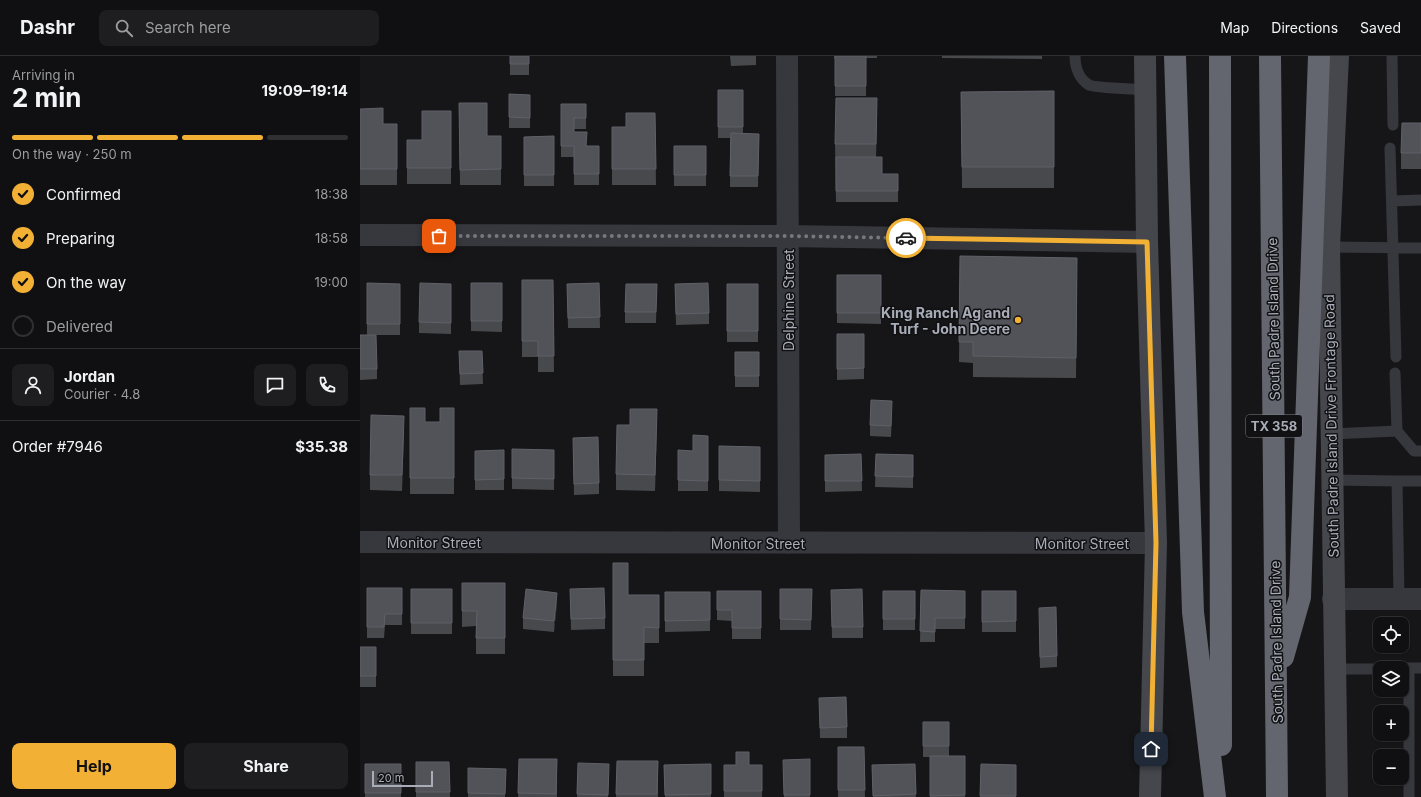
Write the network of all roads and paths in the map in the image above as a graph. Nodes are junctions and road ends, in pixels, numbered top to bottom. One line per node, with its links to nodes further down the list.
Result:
1 (787, 56): 16 (street, Delphine Street)
2 (1075, 56): 10 (lane)
3 (1145, 56): 10 (main road)
4 (1175, 56): 42 (highway)
5 (1220, 56): 43 (highway)
6 (1270, 56): 39 (highway, South Padre Island Drive / TX 358)
7 (1319, 56): 39 (highway)
8 (1338, 56): 18 (main road, South Padre Island Drive Frontage Road)
9 (1392, 56): 11 (lane)
10 (1146, 90): 17 (main road)
11 (1393, 125)
12 (1390, 148): 14 (lane)
13 (1421, 200): 14 (lane)
14 (1392, 201): 19 (lane)
15 (360, 235): 16 (street)
16 (787, 236): 17 (street); 31 (street, Delphine Street)
17 (1147, 242): 30 (main road)
18 (1329, 247): 19 (lane); 24 (main road, South Padre Island Drive Frontage Road)
19 (1393, 247): 20 (lane); 21 (lane)
20 (1421, 248)
21 (1396, 357)
22 (1395, 373): 23 (lane)
23 (1397, 431): 24 (lane); 25 (lane)
24 (1331, 434): 26 (main road, South Padre Island Drive Frontage Road)
25 (1421, 451)
26 (1332, 480): 27 (lane); 32 (main road, South Padre Island Drive Frontage Road)
27 (1397, 481): 28 (lane); 33 (lane)
28 (1421, 481)
29 (360, 542): 31 (street, Monitor Street)
30 (1156, 543): 31 (street, Monitor Street); 41 (main road)
31 (789, 544)
32 (1333, 599): 33 (street); 37 (main road, South Padre Island Drive Frontage Road)
33 (1399, 599): 34 (street)
34 (1421, 599)
35 (1409, 668): 36 (lane)
36 (1421, 668)
37 (1334, 669): 38 (lane); 45 (main road, South Padre Island Drive Frontage Road)
38 (1373, 669)
39 (1276, 681): 44 (highway, South Padre Island Drive / TX 358)
40 (1406, 697): 46 (lane)
41 (1150, 797)
42 (1215, 797)
43 (1221, 797)
44 (1277, 797)
45 (1337, 797)
46 (1409, 797)

